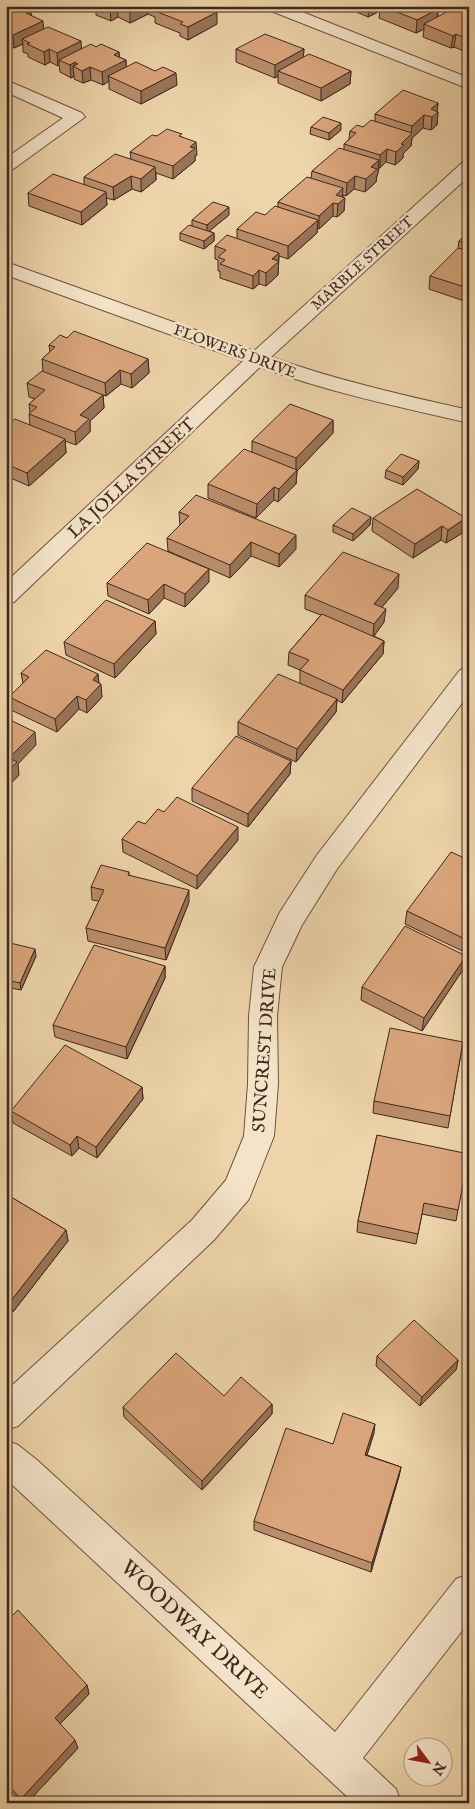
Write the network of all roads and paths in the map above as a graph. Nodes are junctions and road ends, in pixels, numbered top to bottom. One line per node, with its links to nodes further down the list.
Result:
1 (272, 6): 3 (street)
2 (6, 84): 4 (street)
3 (469, 84)
4 (6, 166)
5 (469, 166): 7 (street, MARBLE STREET)
6 (6, 268): 7 (street, FLOWERS DRIVE)
7 (256, 360): 8 (street, FLOWERS DRIVE); 9 (street, LA JOLLA STREET)
8 (469, 417)
9 (6, 596)
10 (469, 676): 11 (street, SUNCREST DRIVE)
11 (6, 1414)
12 (6, 1457): 14 (street, WOODWAY DRIVE)
13 (469, 1592): 14 (street)
14 (338, 1760): 15 (street, WOODWAY DRIVE)
15 (382, 1803)

